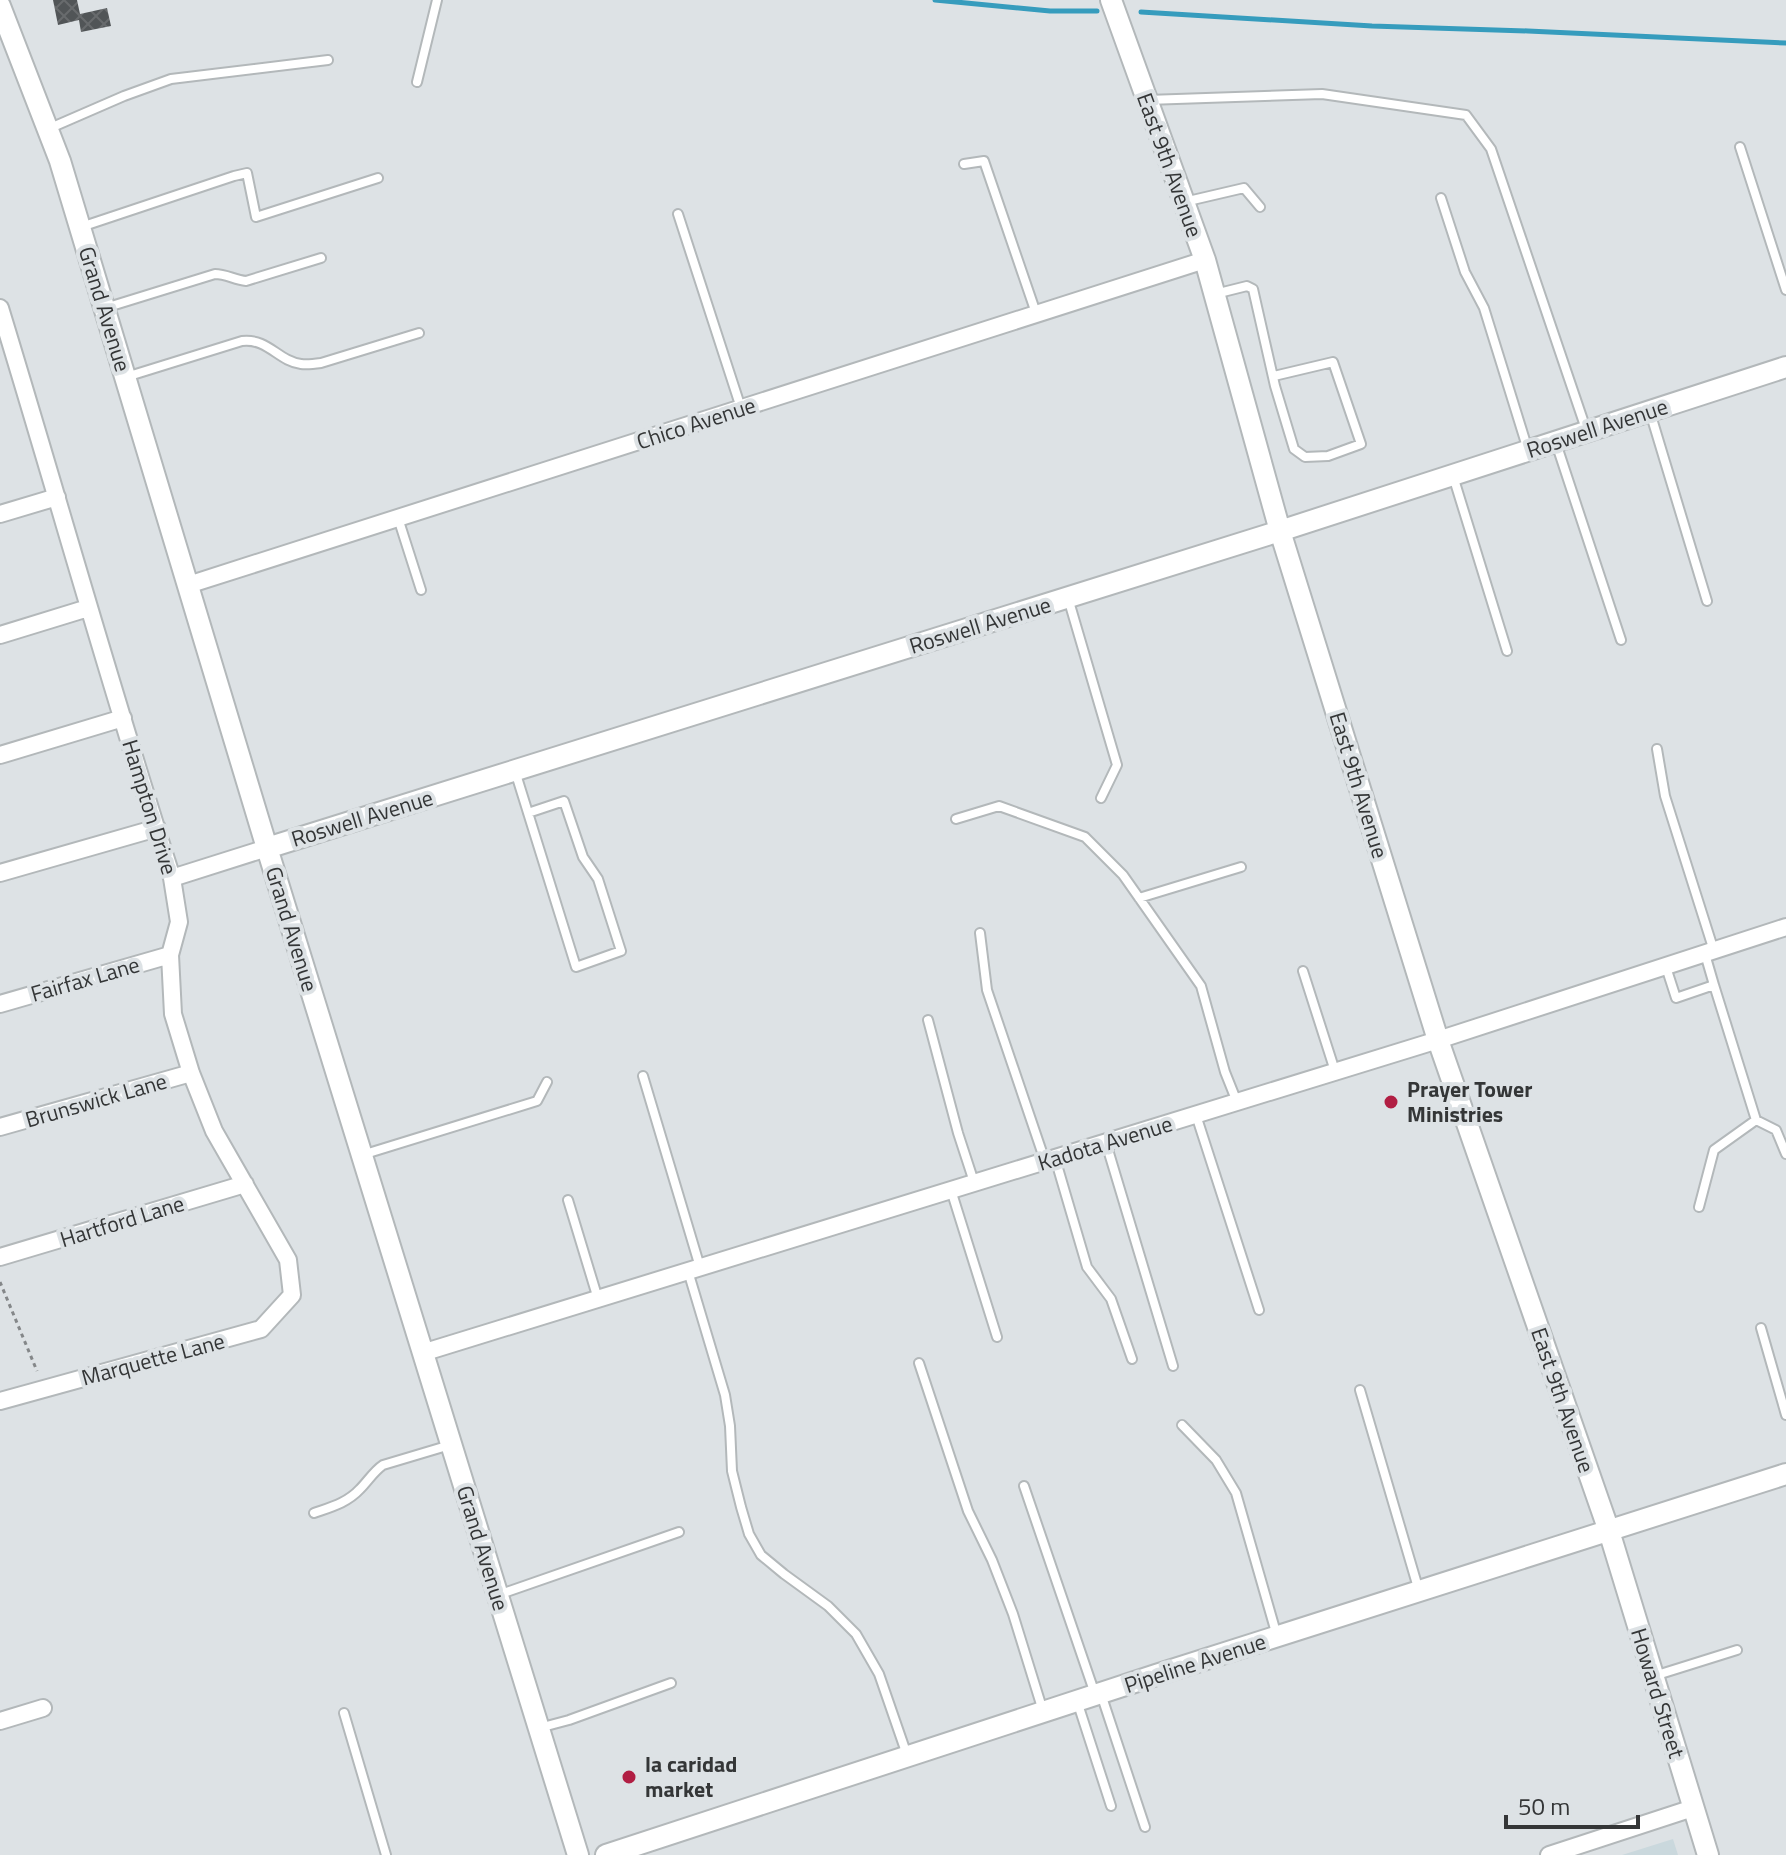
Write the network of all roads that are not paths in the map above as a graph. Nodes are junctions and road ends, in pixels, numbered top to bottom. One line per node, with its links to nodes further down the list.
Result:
1 (437, 0): 5 (lane)
2 (1111, 0): 6 (street, East 9th Avenue)
3 (0, 6): 7 (street, Grand Avenue)
4 (328, 60): 7 (lane)
5 (417, 82)
6 (1146, 100): 12 (street, East 9th Avenue); 29 (lane)
7 (47, 129): 15 (street, Grand Avenue)
8 (1740, 147): 18 (lane)
9 (964, 164): 22 (lane)
10 (378, 178): 15 (lane)
11 (1441, 198): 31 (lane)
12 (1184, 202): 13 (lane); 17 (street, East 9th Avenue)
13 (1260, 207)
14 (678, 214): 27 (lane)
15 (80, 227): 21 (street, Grand Avenue)
16 (321, 258): 21 (lane)
17 (1205, 260): 19 (street, East 9th Avenue); 22 (street, Chico Avenue)
18 (1786, 290)
19 (1214, 294): 25 (lane); 36 (street, East 9th Avenue)
20 (0, 308): 33 (street, Hampton Drive)
21 (104, 308): 26 (street, Grand Avenue)
22 (1036, 314): 27 (street, Chico Avenue)
23 (419, 333): 26 (lane)
24 (1786, 367): 28 (street, Roswell Avenue)
25 (1274, 376): 25 (lane)
26 (125, 377): 37 (street, Grand Avenue)
27 (742, 408): 35 (street, Chico Avenue)
28 (1650, 411): 29 (street, Roswell Avenue); 40 (lane)
29 (1587, 432): 30 (street, Roswell Avenue)
30 (1555, 442): 31 (street, Roswell Avenue); 43 (lane)
31 (1529, 451): 32 (street, Roswell Avenue)
32 (1452, 475): 36 (street, Roswell Avenue); 44 (lane)
33 (57, 497): 34 (street); 41 (street, Hampton Drive)
34 (0, 514)
35 (398, 518): 37 (street, Chico Avenue); 38 (lane)
36 (1280, 531): 39 (street, Roswell Avenue); 67 (street, East 9th Avenue)
37 (188, 585): 53 (street, Grand Avenue)
38 (421, 590)
39 (1068, 597): 48 (street, Roswell Avenue); 49 (lane)
40 (1707, 601)
41 (88, 608): 42 (street); 45 (street, Hampton Drive)
42 (0, 635)
43 (1621, 640)
44 (1507, 651)
45 (123, 718): 47 (street); 52 (street, Hampton Drive)
46 (1657, 749): 60 (lane)
47 (0, 755)
48 (515, 770): 50 (lane); 53 (street, Roswell Avenue)
49 (1101, 798)
50 (528, 813): 50 (lane)
51 (956, 819): 57 (lane)
52 (157, 828): 55 (street); 56 (street, Hampton Drive)
53 (267, 848): 56 (street, Roswell Avenue); 78 (street, Grand Avenue)
54 (1241, 867): 57 (lane)
55 (0, 873)
56 (172, 878): 61 (street, Hampton Drive)
57 (1139, 898): 72 (lane)
58 (1786, 927): 60 (street, Kadota Avenue)
59 (980, 933): 79 (lane)
60 (1710, 952): 62 (street, Kadota Avenue); 64 (lane)
61 (170, 955): 65 (street, Fairfax Lane); 69 (street, Hampton Drive)
62 (1666, 967): 64 (lane); 67 (street, Kadota Avenue)
63 (1303, 971): 68 (lane)
64 (1714, 985): 74 (lane)
65 (0, 1004)
66 (928, 1020): 80 (lane)
67 (1438, 1040): 68 (street, Kadota Avenue); 104 (street, East 9th Avenue)
68 (1335, 1072): 72 (street, Kadota Avenue)
69 (191, 1073): 75 (street, Brunswick Lane); 81 (street, Hampton Drive)
70 (643, 1076): 86 (lane)
71 (547, 1082): 78 (lane)
72 (1237, 1102): 73 (street, Kadota Avenue)
73 (1196, 1115): 76 (street, Kadota Avenue); 89 (lane)
74 (1756, 1120): 77 (lane); 84 (lane)
75 (0, 1127)
76 (1106, 1143): 79 (street, Kadota Avenue); 95 (lane)
77 (1786, 1154)
78 (361, 1155): 92 (street, Grand Avenue)
79 (1050, 1160): 80 (street, Kadota Avenue); 93 (lane)
80 (974, 1183): 82 (street, Kadota Avenue)
81 (245, 1184): 85 (street, Hartford Lane); 87 (street, Hampton Drive)
82 (951, 1190): 86 (street, Kadota Avenue); 91 (lane)
83 (568, 1200): 88 (lane)
84 (1699, 1207)
85 (0, 1257)
86 (694, 1269): 88 (street, Kadota Avenue); 118 (lane)
87 (292, 1295): 97 (street, Marquette Lane)
88 (598, 1299): 92 (street, Kadota Avenue)
89 (1259, 1310)
90 (1761, 1328): 98 (lane)
91 (997, 1337)
92 (422, 1353): 100 (street, Grand Avenue)
93 (1132, 1359)
94 (919, 1363): 114 (lane)
95 (1173, 1366)
96 (1360, 1390): 106 (lane)
97 (0, 1401)
98 (1786, 1415)
99 (1182, 1425): 108 (lane)
100 (451, 1445): 103 (lane); 107 (street, Grand Avenue)
101 (1786, 1474): 104 (street, Pipeline Avenue)
102 (1024, 1486): 112 (lane)
103 (314, 1513)
104 (1609, 1531): 106 (street, Pipeline Avenue); 110 (street, Howard Street)
105 (679, 1532): 107 (lane)
106 (1420, 1591): 108 (street, Pipeline Avenue)
107 (497, 1595): 117 (street, Grand Avenue)
108 (1277, 1637): 112 (street, Pipeline Avenue)
109 (1737, 1650): 110 (lane)
110 (1653, 1676): 120 (street, Howard Street)
111 (671, 1683): 117 (lane)
112 (1091, 1696): 114 (street, Pipeline Avenue); 119 (lane); 121 (lane)
113 (43, 1708): 116 (street)
114 (1043, 1711): 118 (street, Pipeline Avenue)
115 (344, 1713): 122 (lane)
116 (0, 1721)
117 (538, 1728): 123 (street, Grand Avenue)
118 (908, 1756): 124 (street, Pipeline Avenue)
119 (1111, 1806)
120 (1693, 1808): 125 (street); 126 (street, Howard Street)
121 (1145, 1827)
122 (386, 1855)
123 (578, 1855)
124 (606, 1855)
125 (1549, 1855)
126 (1708, 1855)

